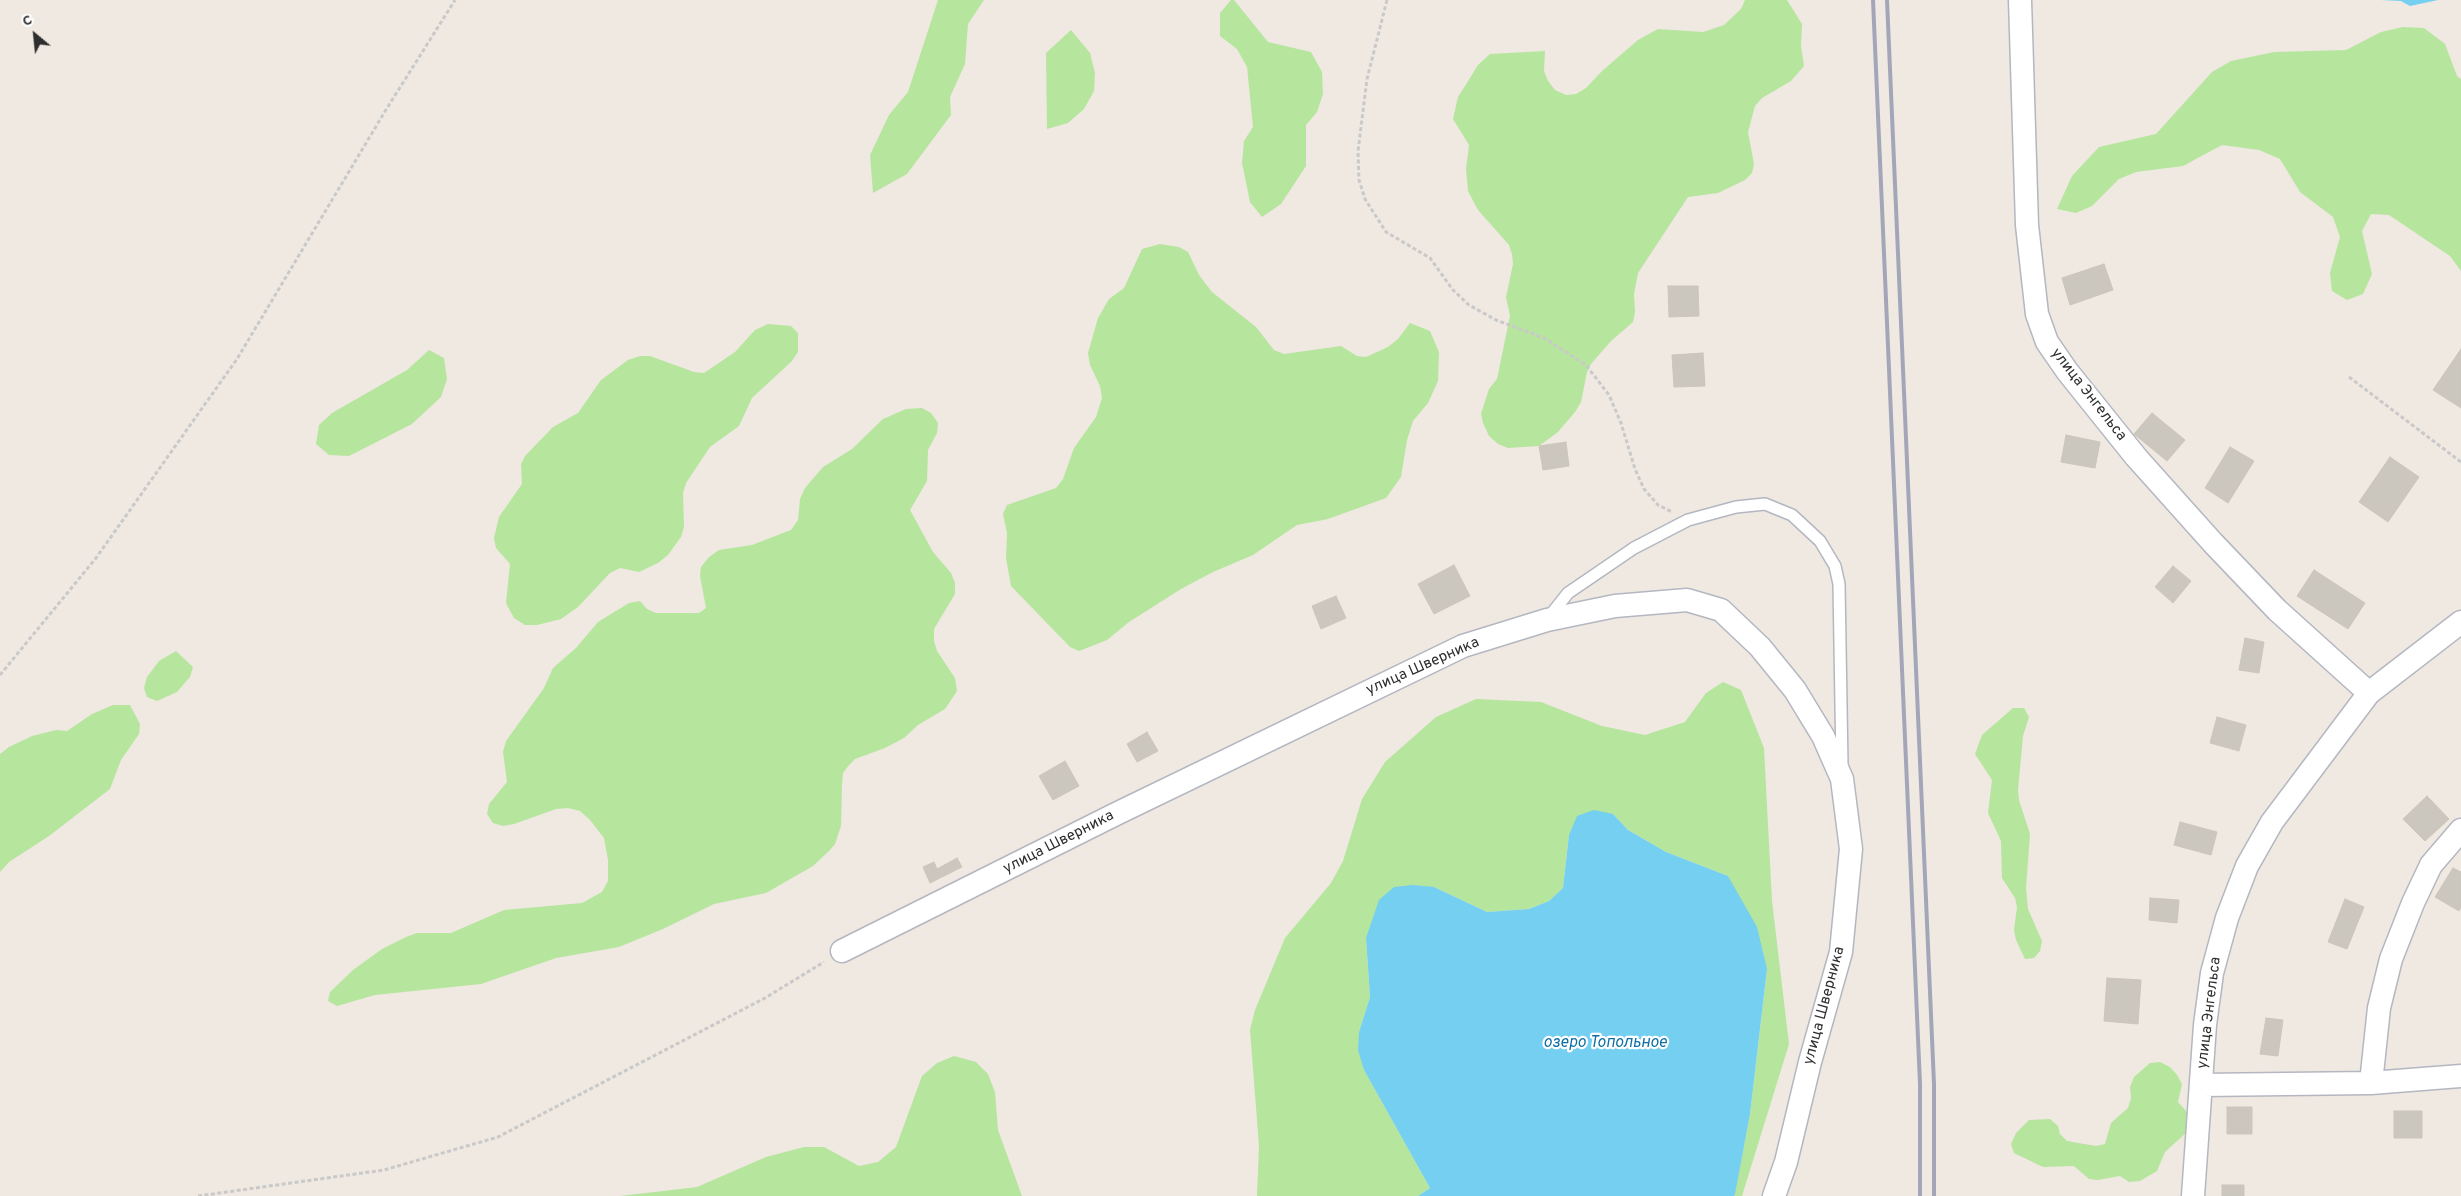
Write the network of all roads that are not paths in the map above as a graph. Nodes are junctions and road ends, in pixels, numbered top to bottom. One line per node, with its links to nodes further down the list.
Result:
1 (2020, 0): 4 (street, улица Энгельса)
2 (1547, 620): 5 (street, улица Шверника); 5 (lane); 7 (street, улица Шверника)
3 (2461, 622): 4 (street, улица Энгельса)
4 (2369, 693): 10 (street, улица Энгельса)
5 (1842, 779): 11 (street, улица Шверника)
6 (2461, 830): 9 (street)
7 (842, 951)
8 (2461, 1076): 9 (street)
9 (2371, 1083): 10 (street)
10 (2201, 1085): 12 (street, улица Энгельса)
11 (1774, 1196)
12 (2193, 1196)

